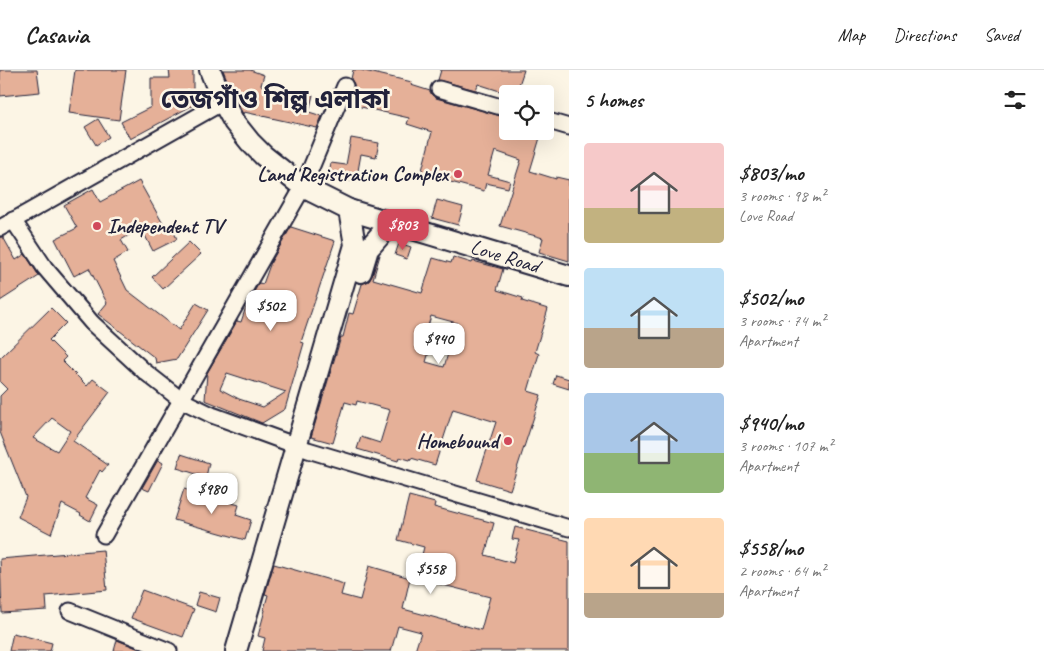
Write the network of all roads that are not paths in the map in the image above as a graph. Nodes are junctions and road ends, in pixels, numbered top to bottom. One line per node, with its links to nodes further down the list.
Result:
1 (210, 70): 4 (main road, Love Road)
2 (345, 86): 8 (street)
3 (439, 89): 5 (street)
4 (223, 102): 8 (main road, Love Road); 11 (street)
5 (499, 106)
6 (554, 123): 7 (street)
7 (569, 127)
8 (303, 186): 9 (main road, Love Road); 14 (street)
9 (349, 210): 10 (main road, Love Road); 12 (main road)
10 (391, 223): 12 (main road); 13 (main road, Love Road)
11 (7, 224): 14 (street)
12 (362, 247): 15 (main road)
13 (569, 276)
14 (181, 400): 15 (street); 17 (street)
15 (302, 447): 16 (street); 20 (main road); 21 (main road)
16 (569, 528)
17 (104, 535)
18 (70, 610): 19 (street)
19 (169, 651)
20 (236, 651)
21 (250, 651)

